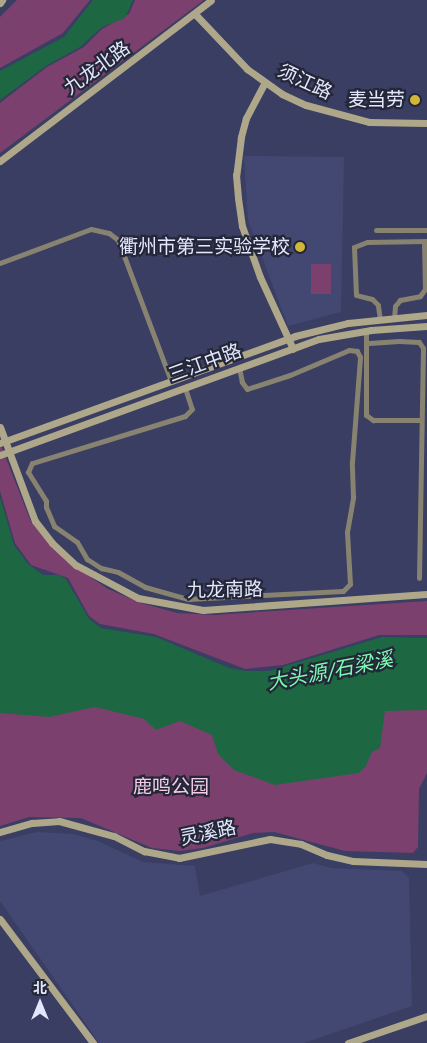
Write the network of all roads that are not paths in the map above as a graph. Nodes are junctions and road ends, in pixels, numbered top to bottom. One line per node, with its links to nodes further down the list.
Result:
1 (212, 0): 2 (street, 九龙北路)
2 (195, 14): 3 (street, 须江路); 5 (street, 九龙北路)
3 (265, 82): 4 (street, 须江路); 15 (street)
4 (427, 123)
5 (0, 161)
6 (376, 230): 7 (street)
7 (427, 230)
8 (426, 242): 11 (street); 12 (street)
9 (0, 263): 19 (street)
10 (427, 315): 11 (street, 三江中路)
11 (394, 318): 12 (street, 三江中路)
12 (380, 320): 15 (street, 三江中路)
13 (427, 326): 14 (street, 三江中路)
14 (366, 330): 16 (street); 17 (street, 三江中路)
15 (288, 339): 17 (street); 19 (street, 三江中路)
16 (368, 343): 21 (street); 21 (street)
17 (293, 349): 18 (street, 三江中路)
18 (239, 368): 20 (street, 三江中路); 28 (street)
19 (171, 381): 23 (street, 三江中路)
20 (185, 388): 24 (street, 三江中路); 28 (street)
21 (420, 420): 26 (street)
22 (0, 427): 23 (street)
23 (3, 442): 24 (street)
24 (10, 451): 25 (street, 三江中路); 30 (street, 九龙南路)
25 (0, 455)
26 (425, 471): 27 (street)
27 (419, 578)
28 (292, 594): 30 (street)
29 (427, 594): 30 (street, 九龙南路)
30 (292, 604)
31 (0, 832): 32 (street, 灵溪路)
32 (427, 864)
33 (1, 921): 36 (street)
34 (427, 1016): 37 (street)
35 (427, 1021): 38 (street)
36 (93, 1043)
37 (348, 1043)
38 (361, 1043)

